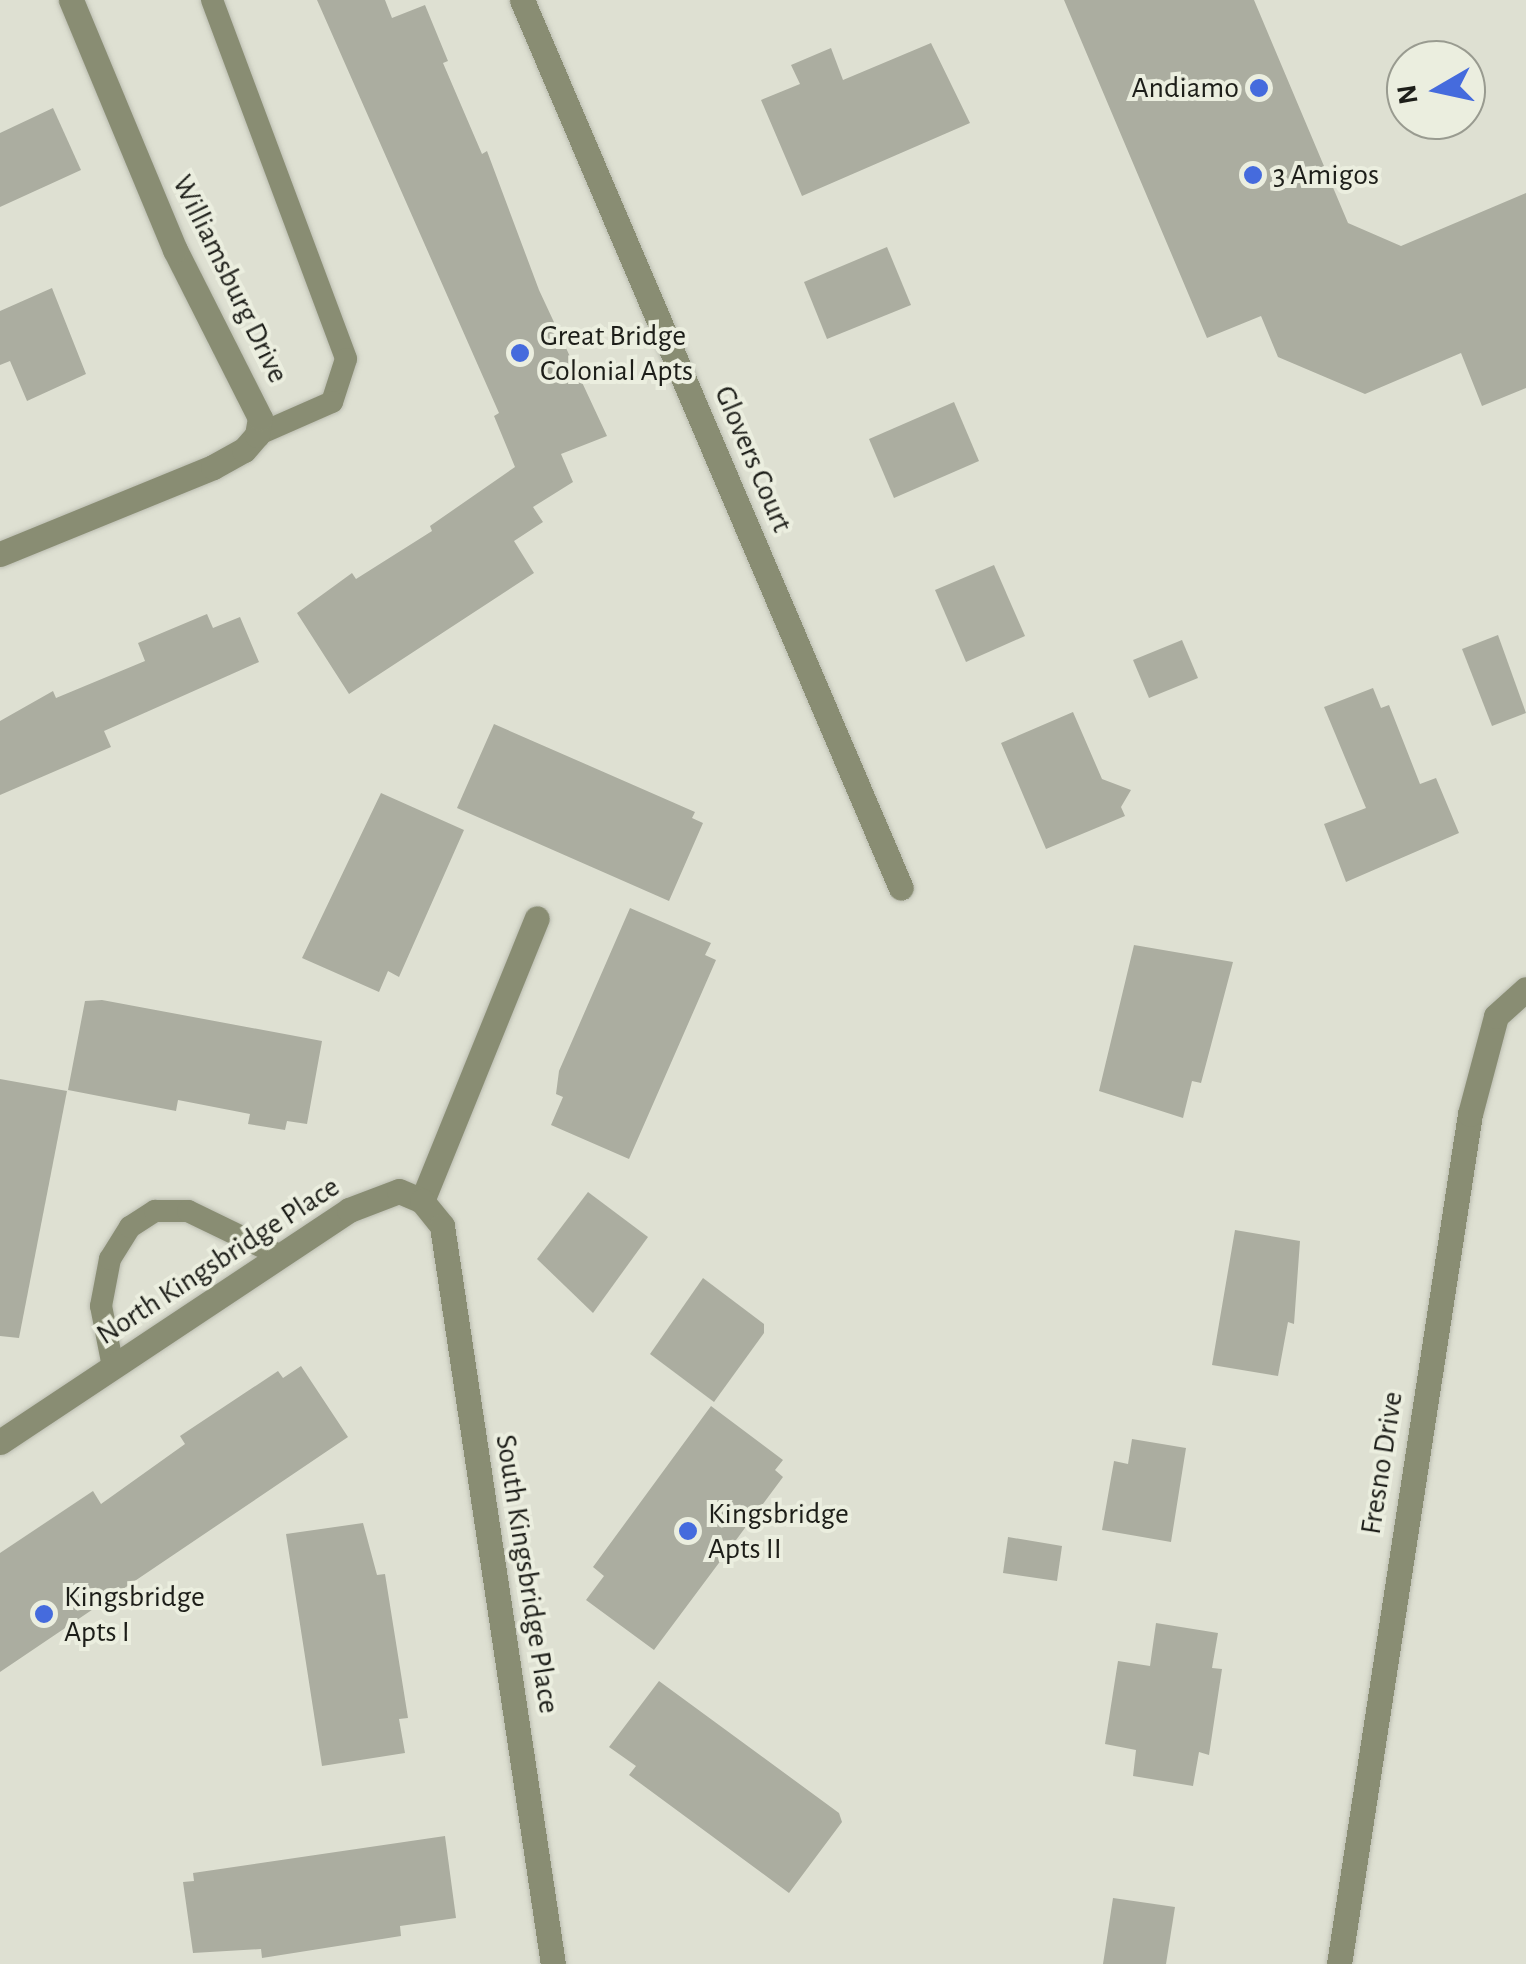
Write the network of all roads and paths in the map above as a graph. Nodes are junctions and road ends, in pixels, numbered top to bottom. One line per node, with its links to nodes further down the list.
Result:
1 (71, 0): 4 (street, Williamsburg Drive)
2 (212, 0): 4 (lane)
3 (522, 0): 6 (street, Glovers Court)
4 (257, 435): 5 (street)
5 (0, 554)
6 (900, 888)
7 (537, 918): 9 (street)
8 (1526, 989): 14 (street, Fresno Drive)
9 (422, 1201): 10 (street, North Kingsbridge Place); 13 (street, South Kingsbridge Place)
10 (281, 1256): 11 (street, North Kingsbridge Place); 11 (lane)
11 (113, 1367): 12 (street, North Kingsbridge Place)
12 (0, 1442)
13 (553, 1964)
14 (1339, 1964)

